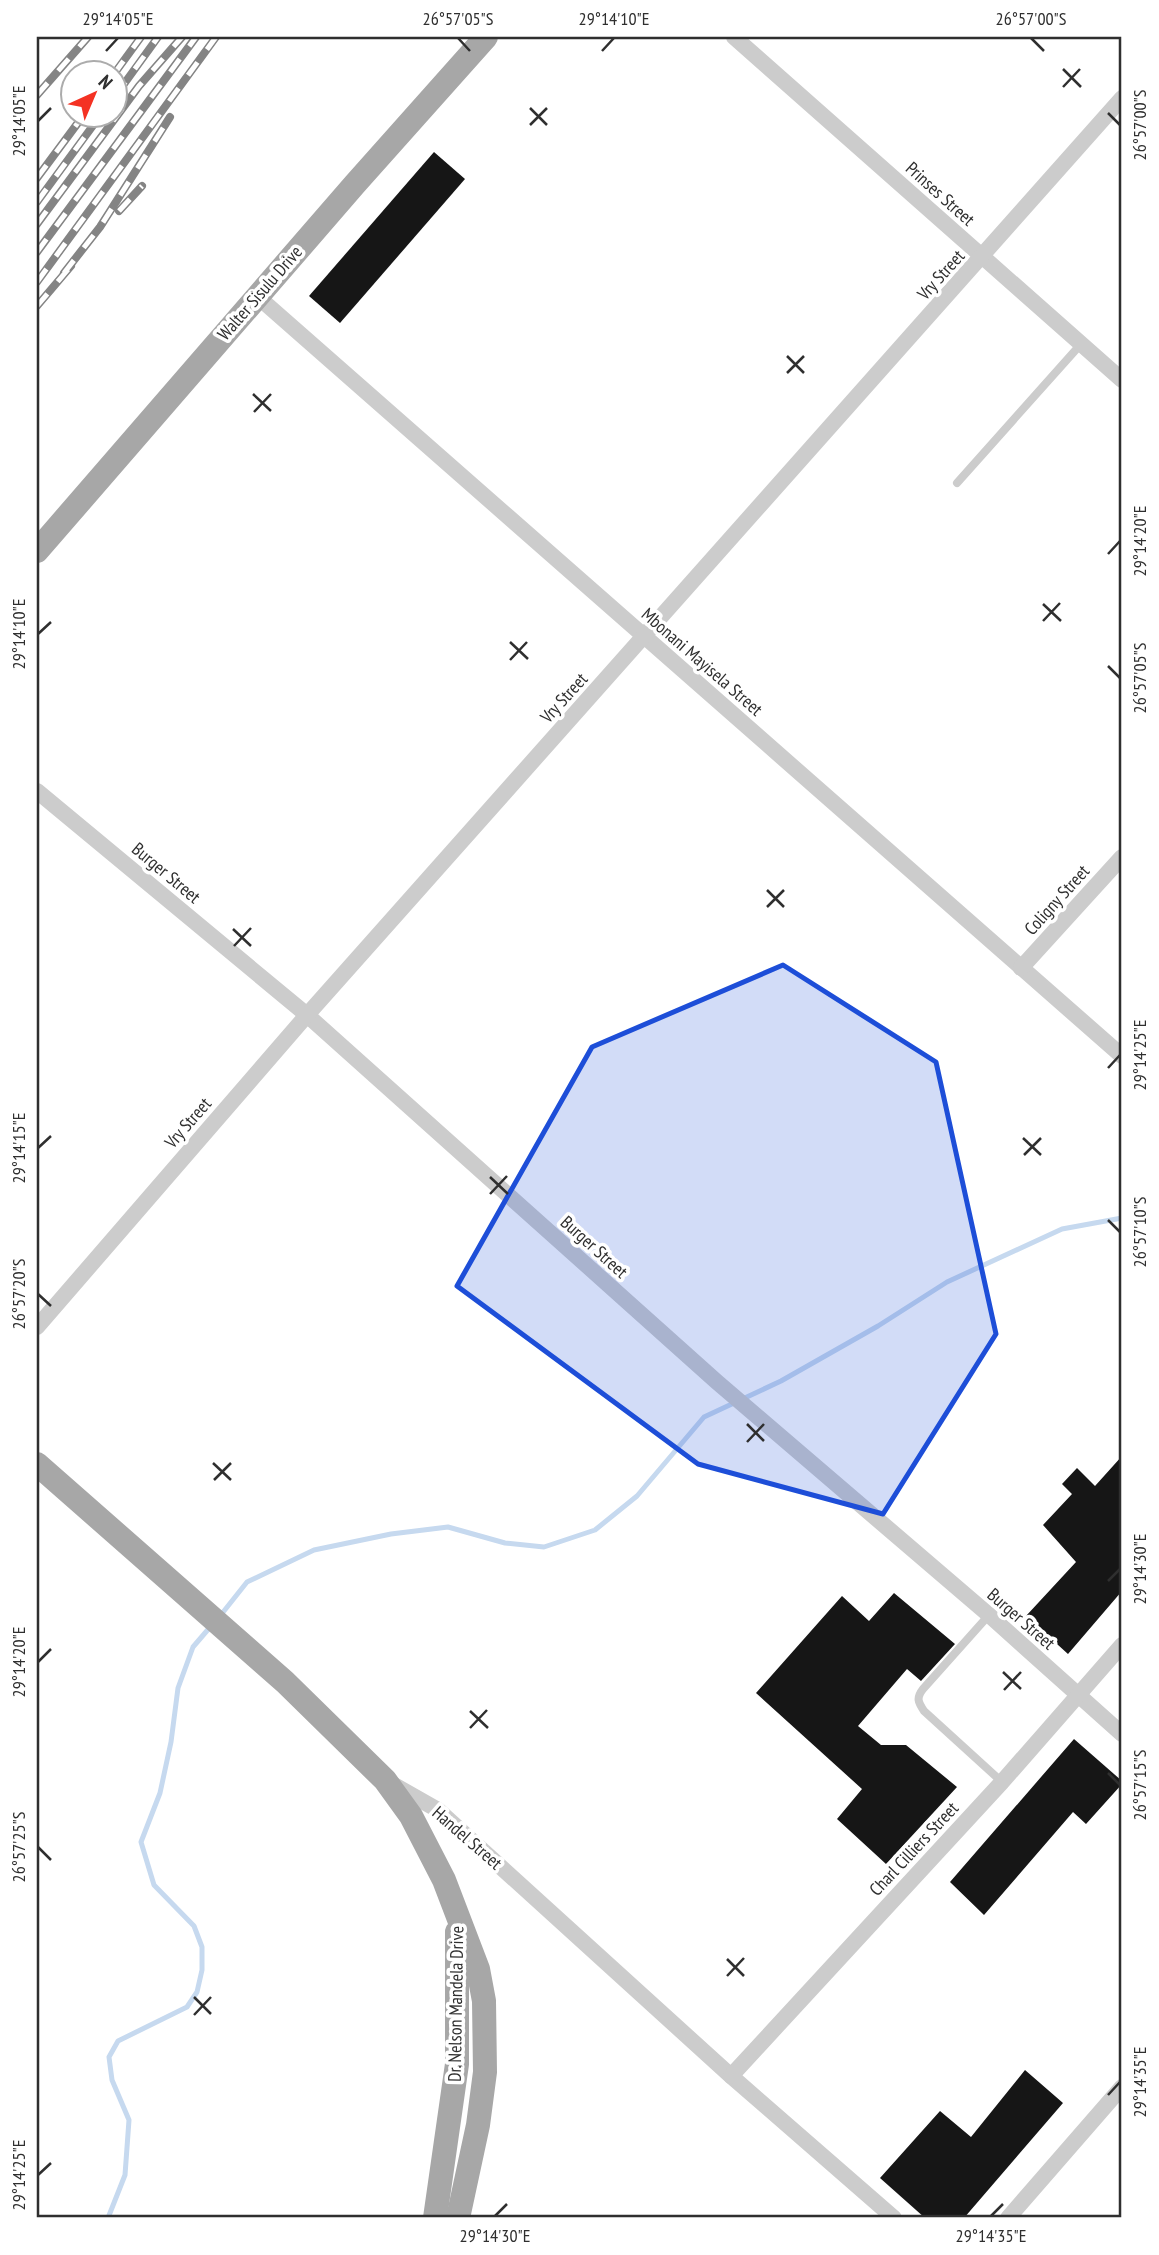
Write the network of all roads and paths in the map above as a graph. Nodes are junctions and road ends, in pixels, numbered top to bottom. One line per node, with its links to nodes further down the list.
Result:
1 (485, 37): 5 (main road, Walter Sisulu Drive)
2 (734, 37): 4 (street, Prinses Street)
3 (1122, 97): 4 (street, Vry Street)
4 (982, 257): 6 (street, Prinses Street); 10 (street, Vry Street)
5 (257, 296): 9 (main road, Walter Sisulu Drive); 10 (street, Mbonani Mayisela Street)
6 (1081, 344): 7 (street, Prinses Street); 8 (lane)
7 (1122, 380)
8 (957, 483)
9 (37, 551)
10 (645, 637): 13 (street, Mbonani Mayisela Street); 14 (street, Vry Street)
11 (37, 791): 14 (street, Burger Street)
12 (1122, 857): 13 (street, Coligny Street)
13 (1021, 968): 15 (street, Mbonani Mayisela Street)
14 (307, 1015): 16 (street, Vry Street); 18 (street, Burger Street)
15 (1122, 1056)
16 (37, 1327)
17 (37, 1464): 22 (main road, Handel Street)
18 (989, 1615): 20 (street, Burger Street); 23 (lane)
19 (1122, 1645): 20 (street, Charl Cilliers Street)
20 (1079, 1695): 21 (street, Burger Street); 23 (street, Charl Cilliers Street)
21 (1122, 1734)
22 (385, 1780): 24 (main road, Dr. Nelson Mandela Drive); 25 (street, Handel Street)
23 (1002, 1782): 25 (street, Charl Cilliers Street)
24 (457, 1914): 27 (main road, Dr. Nelson Mandela Drive); 28 (main road, Dr. Nelson Mandela Drive)
25 (731, 2076): 29 (street, Handel Street)
26 (1122, 2087): 30 (street)
27 (435, 2218)
28 (458, 2218)
29 (894, 2218)
30 (1008, 2218)

